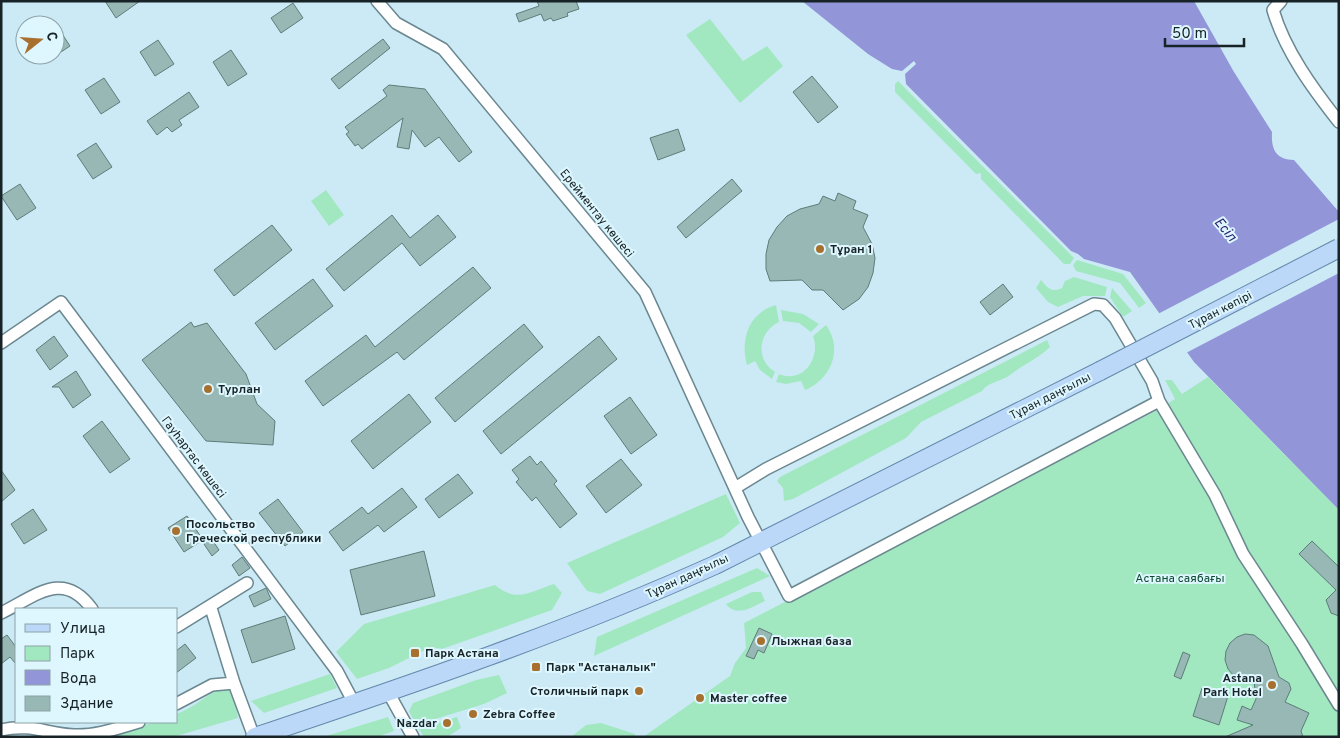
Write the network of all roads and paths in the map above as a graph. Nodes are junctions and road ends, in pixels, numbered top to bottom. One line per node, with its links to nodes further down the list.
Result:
1 (377, 1): 8 (street, Ерейментау көшесі)
2 (1280, 2): 3 (street)
3 (1339, 122)
4 (1339, 248): 6 (main road, Тұран көпірі, bridge)
5 (1, 344): 18 (street, Гауhартас көшесі)
6 (1100, 371): 9 (main road, Тұран даңғылы)
7 (1159, 401): 8 (street); 9 (street, Ерейментау көшесі); 19 (street)
8 (735, 488): 9 (street, Ерейментау көшесі)
9 (760, 540): 16 (main road, Тұран даңғылы)
10 (247, 583): 12 (street)
11 (91, 608): 13 (street)
12 (211, 608): 14 (street); 15 (street)
13 (1, 613)
14 (178, 626)
15 (234, 683): 17 (street); 22 (street)
16 (388, 692): 18 (main road, Тұран даңғылы); 23 (street)
17 (178, 703)
18 (354, 703): 22 (main road, Тұран даңғылы)
19 (1339, 705)
20 (135, 723): 21 (street)
21 (1, 730)
22 (255, 737)
23 (413, 737)

